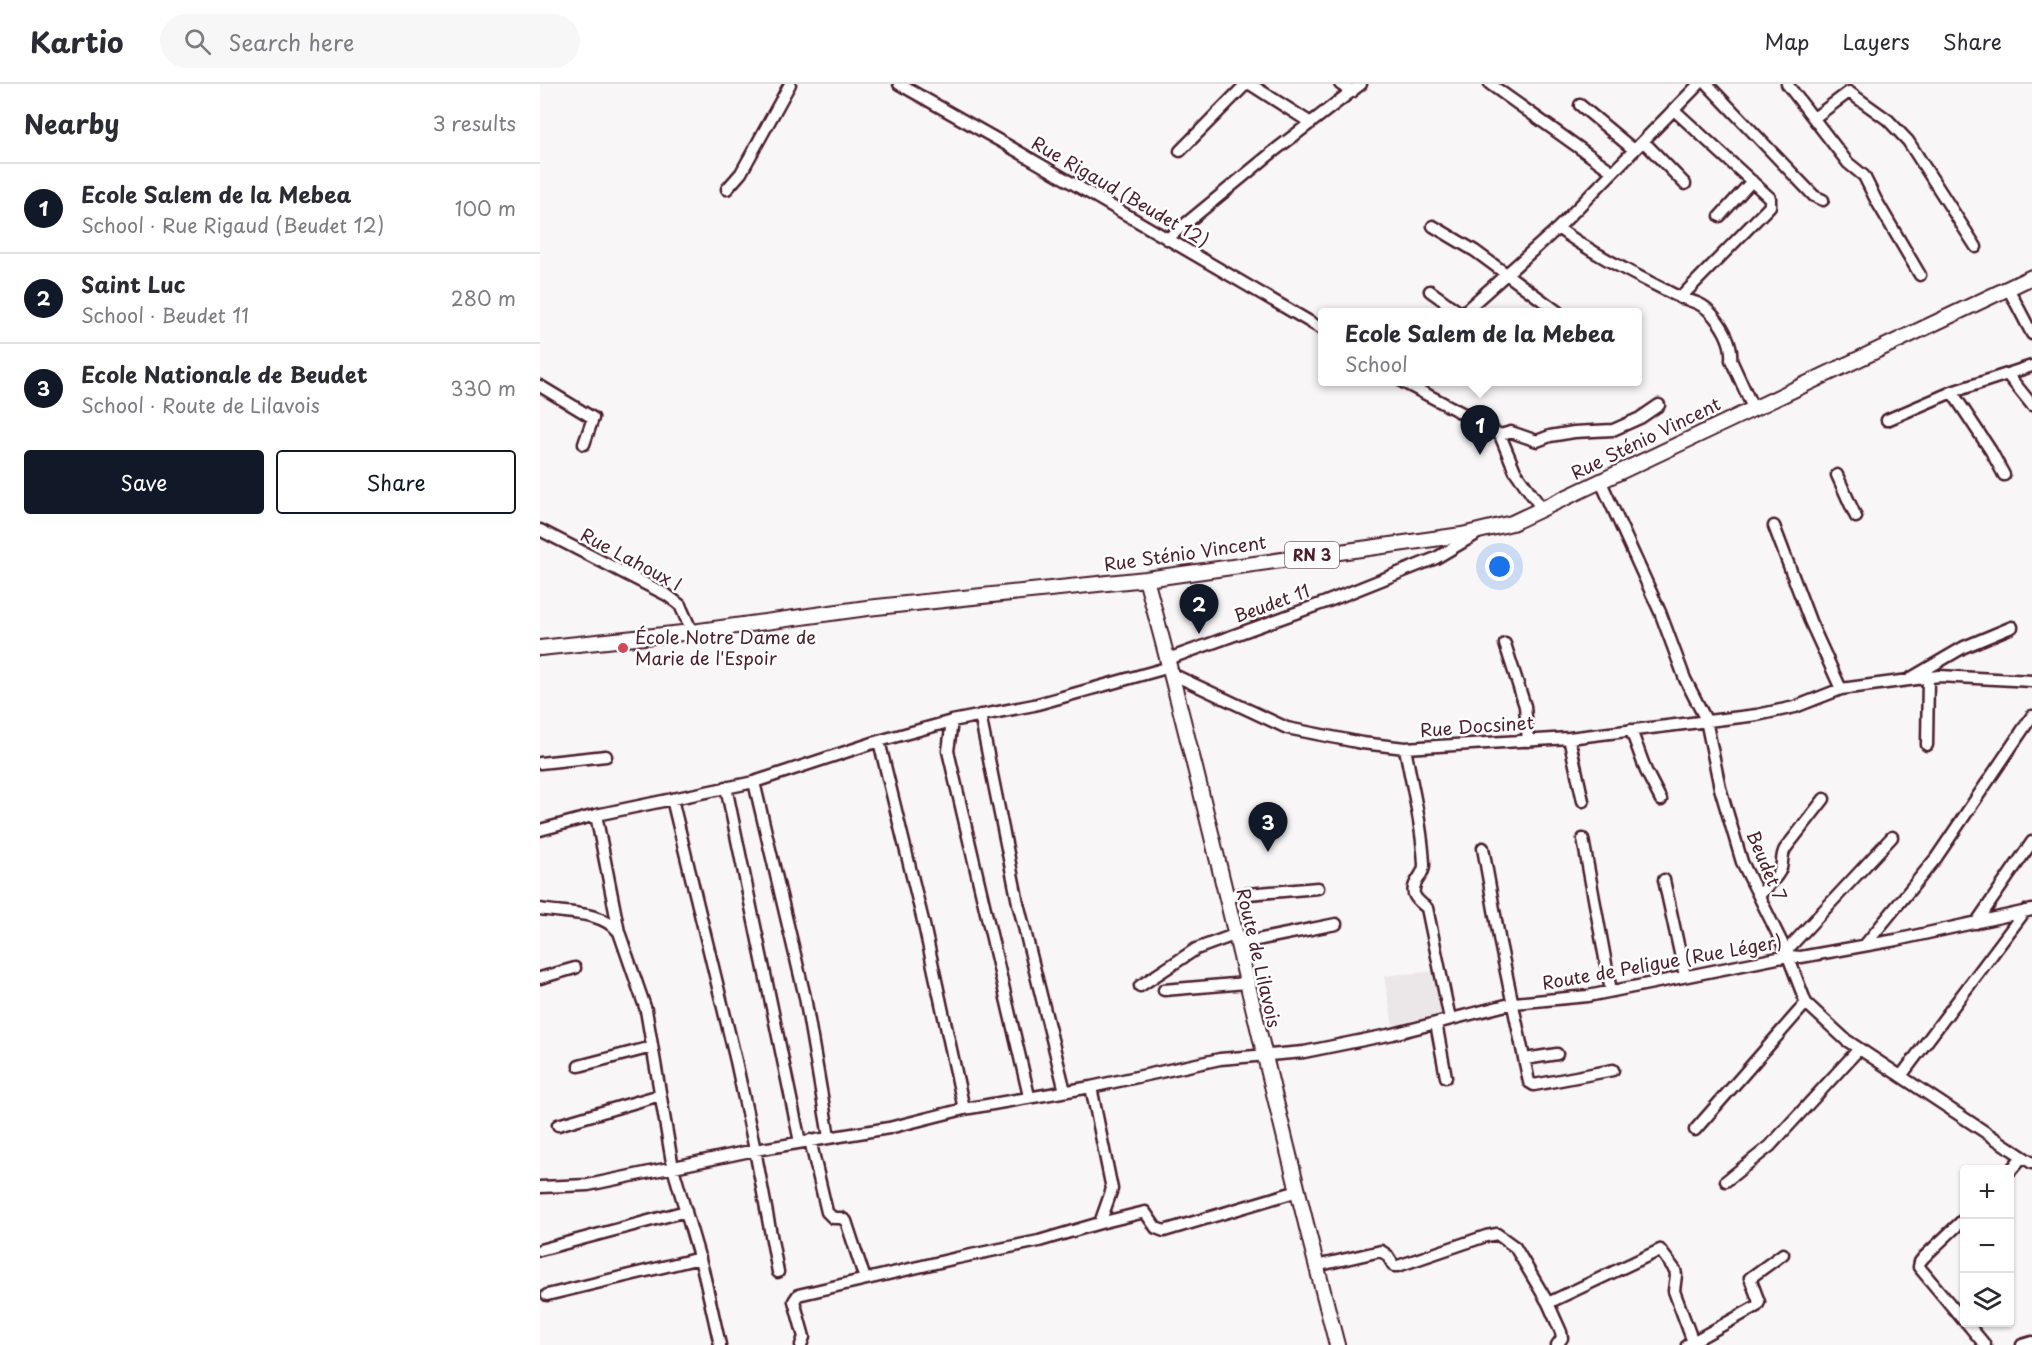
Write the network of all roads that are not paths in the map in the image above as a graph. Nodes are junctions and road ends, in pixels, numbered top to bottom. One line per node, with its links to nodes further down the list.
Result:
1 (790, 84): 21 (street)
2 (899, 84): 26 (street, Rue Rigaud (Beudet 12))
3 (1248, 84): 14 (street); 17 (street)
4 (1340, 84): 10 (street)
5 (1361, 84): 10 (street)
6 (1490, 84): 18 (street)
7 (1699, 84): 12 (street)
8 (1707, 84): 22 (street)
9 (1787, 84): 13 (street)
10 (1352, 92): 14 (street)
11 (1580, 105): 16 (street)
12 (1674, 110): 15 (street); 19 (street)
13 (1814, 118): 27 (street); 29 (street)
14 (1311, 123): 26 (street)
15 (1644, 141): 16 (street); 20 (street)
16 (1635, 150): 18 (street)
17 (1180, 151)
18 (1613, 172): 25 (street)
19 (1752, 181): 23 (street); 33 (street)
20 (1685, 184)
21 (728, 189)
22 (1823, 200)
23 (1720, 216)
24 (1433, 226): 28 (street)
25 (1558, 228): 28 (street); 33 (street)
26 (1167, 239): 37 (street, Rue Rigaud (Beudet 12))
27 (1976, 247)
28 (1507, 274): 35 (street); 36 (street)
29 (1920, 275)
30 (2032, 277): 31 (main road, Rue Sténio Vincent / RN 3)
31 (2008, 288): 38 (street); 46 (main road, Rue Sténio Vincent / RN 3)
32 (1430, 291): 34 (street)
33 (1680, 298): 46 (street)
34 (1453, 308)
35 (1469, 308)
36 (1553, 308)
37 (1318, 326)
38 (2032, 334)
39 (2032, 366): 40 (street)
40 (2007, 374): 43 (street); 45 (street)
41 (540, 386): 49 (street)
42 (1412, 386): 48 (street)
43 (1952, 392): 47 (street); 51 (street)
44 (1659, 405): 48 (street)
45 (2032, 405)
46 (1753, 408): 52 (main road, Rue Sténio Vincent / RN 3)
47 (1887, 420)
48 (1500, 435): 53 (street)
49 (584, 444)
50 (1837, 475): 54 (street)
51 (2004, 475)
52 (1601, 482): 53 (main road, Rue Sténio Vincent / RN 3); 70 (street, Beudet 7)
53 (1542, 509): 57 (main road, Rue Sténio Vincent / RN 3)
54 (1856, 517)
55 (1774, 526): 67 (street)
56 (540, 530): 60 (street, Rue Lahoux I)
57 (1483, 530): 58 (main road, Rue Sténio Vincent / RN 3); 63 (street, Beudet 11)
58 (1146, 579): 60 (main road, Rue Sténio Vincent / RN 3); 63 (main road, Route de Lilavois)
59 (2012, 627): 65 (street)
60 (692, 632): 62 (main road, Rue Sténio Vincent / RN 3)
61 (1505, 644): 75 (street)
62 (540, 648)
63 (1170, 667): 68 (street, Beudet 11); 77 (street, Rue Docsinet); 94 (main road, Route de Lilavois)
64 (1928, 677): 65 (street, Rue Docsinet); 66 (street, Rue Docsinet); 76 (street)
65 (1908, 681): 67 (street, Rue Docsinet)
66 (2032, 681)
67 (1841, 689): 70 (street, Rue Docsinet)
68 (980, 715): 71 (street, Beudet 11); 125 (street)
69 (2032, 716): 102 (street)
70 (1706, 720): 72 (street, Rue Docsinet); 95 (street, Beudet 7)
71 (952, 721): 74 (street, Beudet 11); 127 (street)
72 (1631, 730): 73 (street, Rue Docsinet); 84 (street)
73 (1569, 738): 75 (street, Rue Docsinet); 85 (street)
74 (879, 741): 80 (street, Beudet 11); 128 (street)
75 (1528, 741): 77 (street, Rue Docsinet)
76 (1927, 745)
77 (1405, 748): 113 (street)
78 (606, 756): 79 (street)
79 (540, 763)
80 (754, 782): 81 (street, Beudet 11); 131 (street)
81 (726, 787): 82 (street, Beudet 11); 132 (street)
82 (672, 799): 86 (street, Beudet 11); 133 (street)
83 (1824, 799): 95 (street)
84 (1661, 800)
85 (1583, 801)
86 (596, 815): 87 (street, Beudet 11); 100 (street)
87 (540, 830)
88 (1892, 837): 103 (street)
89 (1583, 839): 110 (street)
90 (2032, 842): 98 (street)
91 (1483, 848): 111 (street)
92 (1664, 880): 105 (street)
93 (1318, 888): 94 (street)
94 (1225, 896): 101 (main road, Route de Lilavois)
95 (1759, 896): 103 (street, Beudet 7)
96 (540, 909): 100 (street)
97 (2028, 910): 98 (street, Route de Peligue (Rue Léger)); 122 (street)
98 (1977, 923): 102 (street, Route de Peligue (Rue Léger))
99 (1336, 924): 101 (street)
100 (619, 932): 115 (street)
101 (1235, 939): 107 (main road, Route de Lilavois); 108 (street)
102 (1865, 945): 103 (street, Route de Peligue (Rue Léger))
103 (1787, 954): 105 (street, Route de Peligue (Rue Léger)); 112 (street, Beudet 7)
104 (575, 968): 106 (street)
105 (1685, 976): 110 (street, Route de Peligue (Rue Léger))
106 (540, 978)
107 (1246, 983): 109 (street); 117 (main road, Route de Lilavois)
108 (1140, 986)
109 (1164, 990)
110 (1611, 991): 111 (street, Route de Peligue (Rue Léger))
111 (1514, 1003): 113 (street, Route de Peligue (Rue Léger)); 119 (street)
112 (1806, 1003): 116 (street, Beudet 7); 130 (street)
113 (1450, 1019): 114 (street, Route de Peligue (Rue Léger))
114 (1436, 1023): 117 (street, Route de Peligue (Rue Léger)); 123 (street)
115 (652, 1047): 120 (street); 126 (street)
116 (1859, 1049): 122 (street, Beudet 7); 137 (street)
117 (1263, 1054): 124 (street, Route de Peligue (Rue Léger)); 139 (main road, Route de Lilavois)
118 (1557, 1054): 119 (street)
119 (1525, 1059): 121 (street)
120 (579, 1066)
121 (1613, 1070)
122 (1901, 1076): 134 (street, Beudet 7)
123 (1446, 1077)
124 (1091, 1087): 125 (street, Route de Peligue (Rue Léger)); 141 (street)
125 (1065, 1091): 127 (street, Route de Peligue (Rue Léger))
126 (660, 1095): 129 (street); 135 (street)
127 (1029, 1096): 128 (street, Route de Peligue (Rue Léger))
128 (964, 1109): 131 (street, Route de Peligue (Rue Léger))
129 (558, 1125)
130 (1695, 1130)
131 (829, 1137): 132 (street, Route de Peligue (Rue Léger))
132 (805, 1141): 133 (street, Route de Peligue (Rue Léger)); 148 (street)
133 (755, 1150): 135 (street, Route de Peligue (Rue Léger)); 147 (street)
134 (2027, 1160): 136 (street)
135 (673, 1168): 138 (street, Route de Peligue (Rue Léger)); 140 (street)
136 (2014, 1168)
137 (1726, 1181)
138 (540, 1187)
139 (1298, 1191): 141 (street); 146 (main road, Route de Lilavois)
140 (686, 1211): 143 (street); 145 (street)
141 (1100, 1223): 148 (street)
142 (1960, 1224): 151 (street)
143 (540, 1250)
144 (1784, 1254): 154 (street)
145 (700, 1257): 149 (street); 155 (street)
146 (1316, 1266): 150 (street); 157 (main road, Route de Lilavois)
147 (778, 1272)
148 (865, 1280): 156 (street)
149 (547, 1294)
150 (1548, 1303): 154 (street); 158 (street)
151 (1960, 1316)
152 (1969, 1327): 159 (street)
153 (2032, 1342): 160 (street)
154 (1690, 1343)
155 (720, 1345)
156 (801, 1345)
157 (1337, 1345)
158 (1557, 1345)
159 (1985, 1345)
160 (2022, 1345)

